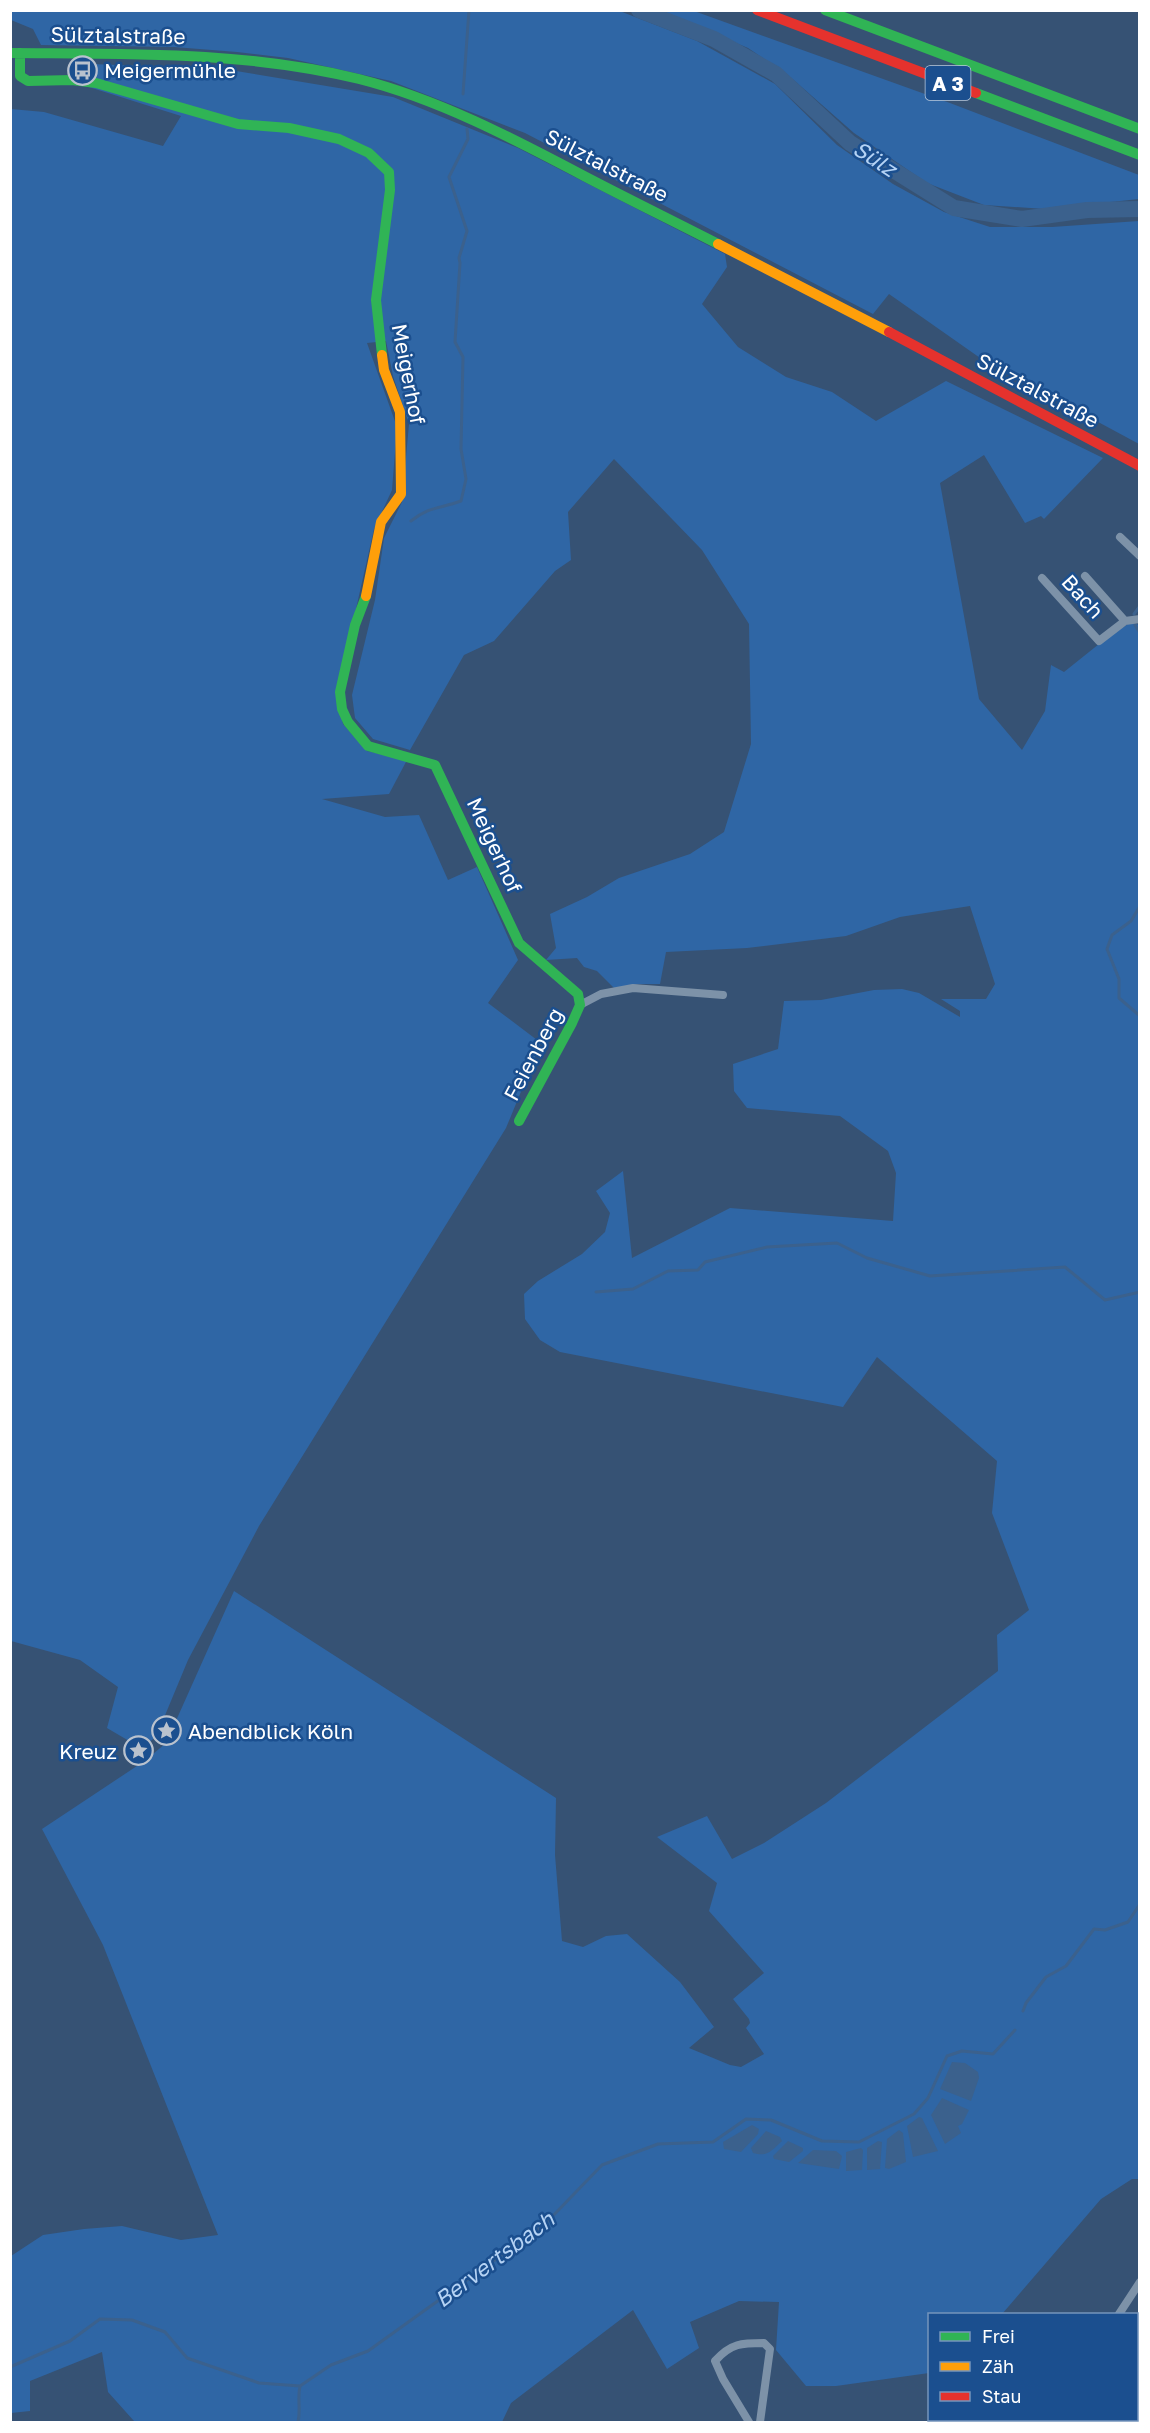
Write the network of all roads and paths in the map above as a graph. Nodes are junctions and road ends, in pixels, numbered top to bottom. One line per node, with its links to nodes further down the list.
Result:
1 (757, 10): 5 (main road, A 3)
2 (825, 10): 4 (main road, A 3)
3 (15, 53): 6 (main road, Sülztalstraße); 13 (main road, Meigerhof)
4 (1140, 129)
5 (1140, 155)
6 (1140, 466)
7 (1120, 537): 8 (street)
8 (1140, 556)
9 (1085, 576): 12 (street, Bach)
10 (1042, 578): 12 (street, Bach)
11 (1140, 619): 12 (street, Bach)
12 (1125, 621)
13 (519, 942): 15 (main road, Feienberg)
14 (723, 995): 15 (street, Feienberg)
15 (580, 1005): 16 (main road, Feienberg)
16 (519, 1121)
17 (1140, 2282): 18 (street)
18 (1120, 2313)
19 (749, 2422): 20 (street)
20 (760, 2422)

